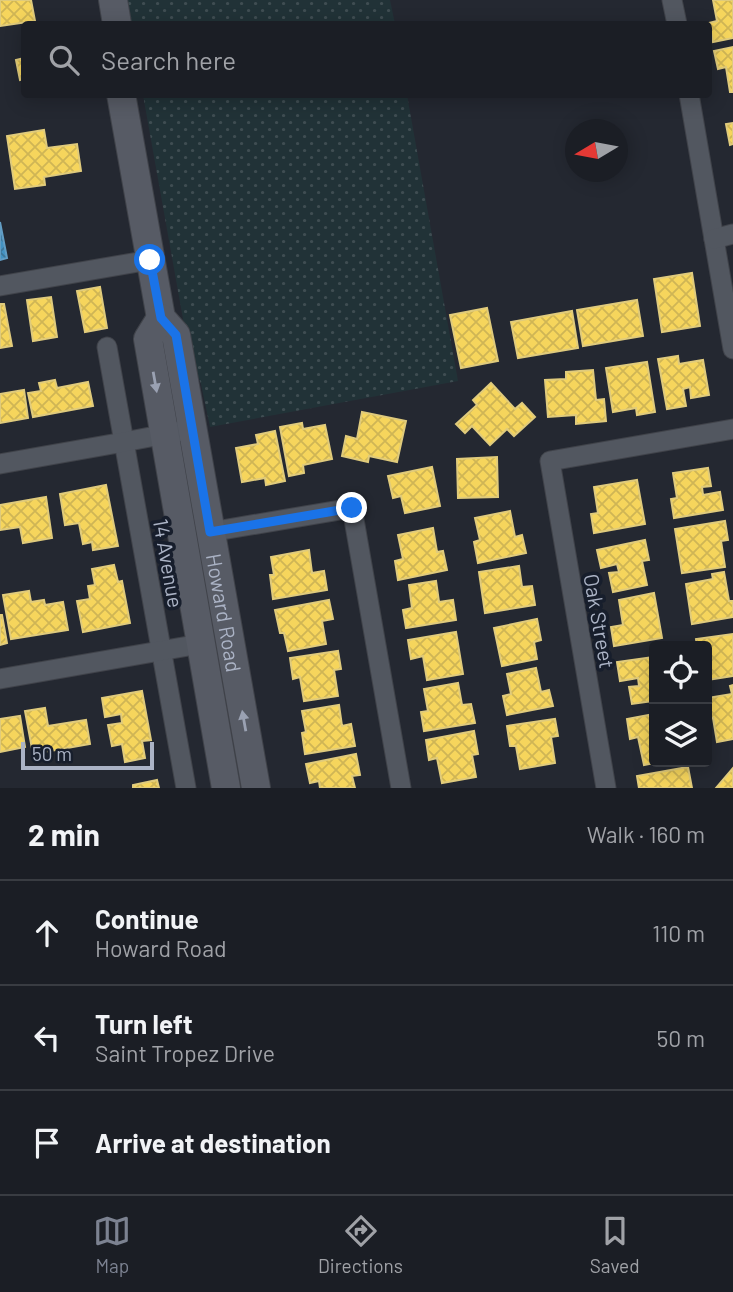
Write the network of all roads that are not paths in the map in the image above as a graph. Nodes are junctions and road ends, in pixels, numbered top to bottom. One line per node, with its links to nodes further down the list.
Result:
1 (94, 0): 4 (main road)
2 (113, 0): 5 (main road)
3 (672, 0): 6 (street)
4 (98, 21)
5 (116, 21)
6 (676, 21)
7 (122, 98): 11 (main road, Howard Road)
8 (690, 98): 10 (street)
9 (733, 234): 10 (street)
10 (714, 239): 15 (street)
11 (150, 260): 12 (street); 13 (main road, Howard Road)
12 (0, 286)
13 (161, 318): 16 (main road, Howard Road); 18 (main road, Howard Road, one-way to 18)
14 (107, 347): 19 (street, 14 Avenue)
15 (733, 349)
16 (192, 429): 18 (street); 21 (main road, Howard Road)
17 (733, 429): 25 (street, Oak Street)
18 (165, 434): 19 (street); 22 (main road, Howard Road)
19 (124, 442): 20 (street); 23 (street, 14 Avenue)
20 (0, 464)
21 (210, 532): 28 (main road, Howard Road, one-way to 21); 29 (street)
22 (200, 644): 23 (street); 27 (main road, Howard Road)
23 (161, 650): 24 (street); 26 (street, 14 Avenue)
24 (0, 680)
25 (601, 787)
26 (186, 788)
27 (226, 788)
28 (256, 788)
29 (401, 788)

